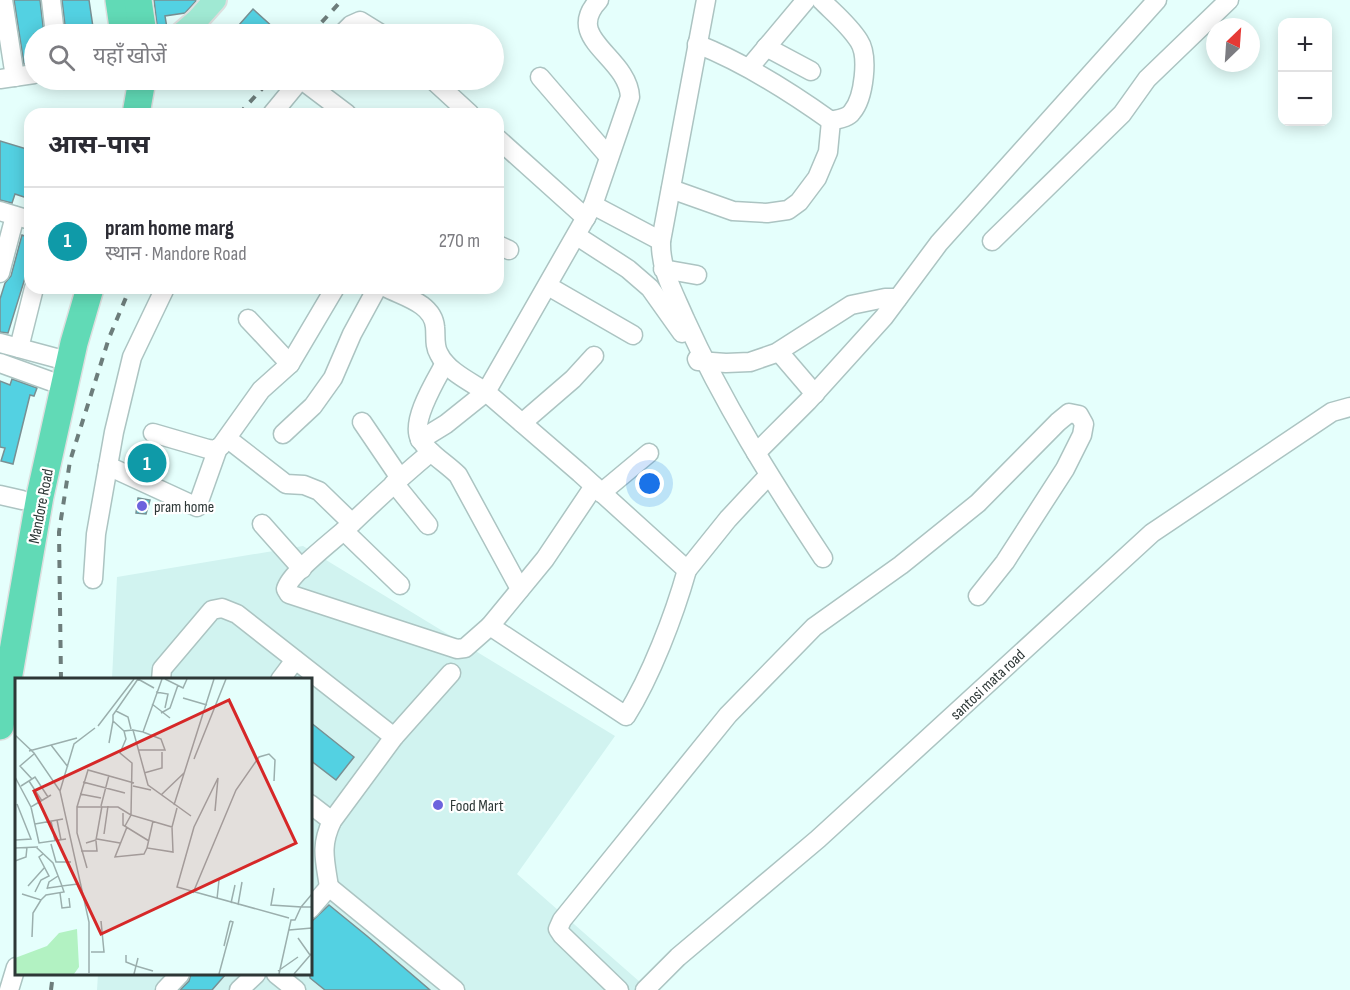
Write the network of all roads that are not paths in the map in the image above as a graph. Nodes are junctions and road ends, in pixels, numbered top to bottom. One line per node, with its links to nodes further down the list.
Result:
1 (3, 0): 22 (street)
2 (51, 0): 12 (street)
3 (119, 0): 13 (highway)
4 (138, 0): 14 (highway)
5 (215, 0): 15 (main road)
6 (599, 0): 35 (street)
7 (706, 0): 16 (street)
8 (806, 0): 17 (street)
9 (821, 0): 33 (street)
10 (1157, 0): 53 (street)
11 (1229, 0): 41 (street)
12 (54, 24)
13 (123, 24)
14 (142, 24)
15 (192, 24)
16 (697, 44): 18 (street); 36 (street)
17 (766, 47): 18 (street); 19 (street)
18 (749, 68): 33 (street)
19 (811, 71)
20 (24, 76): 22 (street)
21 (540, 77): 35 (street)
22 (8, 78)
23 (122, 90): 28 (highway)
24 (140, 90): 29 (highway)
25 (292, 90): 30 (street)
26 (314, 90): 31 (street)
27 (443, 90): 32 (street)
28 (120, 108)
29 (137, 108)
30 (277, 108)
31 (338, 108)
32 (461, 108)
33 (831, 121): 36 (street)
34 (504, 145): 37 (street)
35 (609, 157): 37 (street)
36 (672, 189): 40 (street)
37 (590, 212): 39 (street); 40 (street)
38 (15, 216): 43 (street)
39 (577, 236): 45 (street); 60 (street)
40 (661, 241): 42 (street)
41 (992, 241)
42 (663, 270): 44 (street); 60 (street)
43 (0, 273)
44 (697, 275)
45 (548, 286): 55 (street); 65 (street)
46 (32, 294): 57 (street)
47 (73, 294): 64 (highway, Mandore Road)
48 (88, 294): 97 (highway, Mandore Road)
49 (162, 294): 76 (street)
50 (332, 294): 63 (street)
51 (374, 294): 71 (street)
52 (400, 294): 62 (street)
53 (898, 298): 58 (street); 66 (street)
54 (248, 319): 63 (street)
55 (633, 335)
56 (0, 343): 57 (street)
57 (19, 348): 64 (street)
58 (779, 351): 60 (street); 66 (street)
59 (594, 356): 69 (street)
60 (705, 361): 75 (street)
61 (0, 363): 64 (street)
62 (445, 363): 65 (street); 73 (street)
63 (290, 364): 72 (street)
64 (53, 369): 80 (highway, Mandore Road)
65 (486, 392): 69 (street); 73 (street)
66 (815, 394): 75 (street)
67 (1350, 407): 113 (street, santosi mata road)
68 (362, 422): 78 (street)
69 (522, 423): 79 (street)
70 (153, 433): 72 (street)
71 (283, 434)
72 (223, 443): 76 (street); 83 (street)
73 (426, 446): 78 (street); 89 (street)
74 (649, 453): 79 (street)
75 (756, 453): 77 (street)
76 (108, 466): 87 (street)
77 (769, 475): 84 (street); 86 (street)
78 (397, 480): 82 (street); 83 (street)
79 (598, 489): 86 (street); 89 (street)
80 (11, 498): 92 (highway, Mandore Road)
81 (262, 524): 85 (street)
82 (428, 525)
83 (348, 527): 85 (street); 88 (street)
84 (823, 558)
85 (302, 569): 91 (street)
86 (687, 570): 91 (street)
87 (93, 579)
88 (400, 585)
89 (520, 589): 91 (street)
90 (978, 596): 112 (street)
91 (489, 626)
92 (0, 640)
93 (295, 660): 95 (street); 96 (street); 98 (street)
94 (452, 673): 98 (street)
95 (160, 678)
96 (282, 678)
97 (0, 726)
98 (394, 737): 100 (street)
99 (312, 806): 100 (street)
100 (332, 821): 101 (street)
101 (329, 887): 102 (street); 111 (street)
102 (313, 902)
103 (15, 970): 107 (street)
104 (179, 975): 108 (street)
105 (254, 975): 109 (street)
106 (277, 975): 110 (street)
107 (9, 990)
108 (165, 990)
109 (239, 990)
110 (296, 990)
111 (454, 990)
112 (619, 990)
113 (645, 990)

